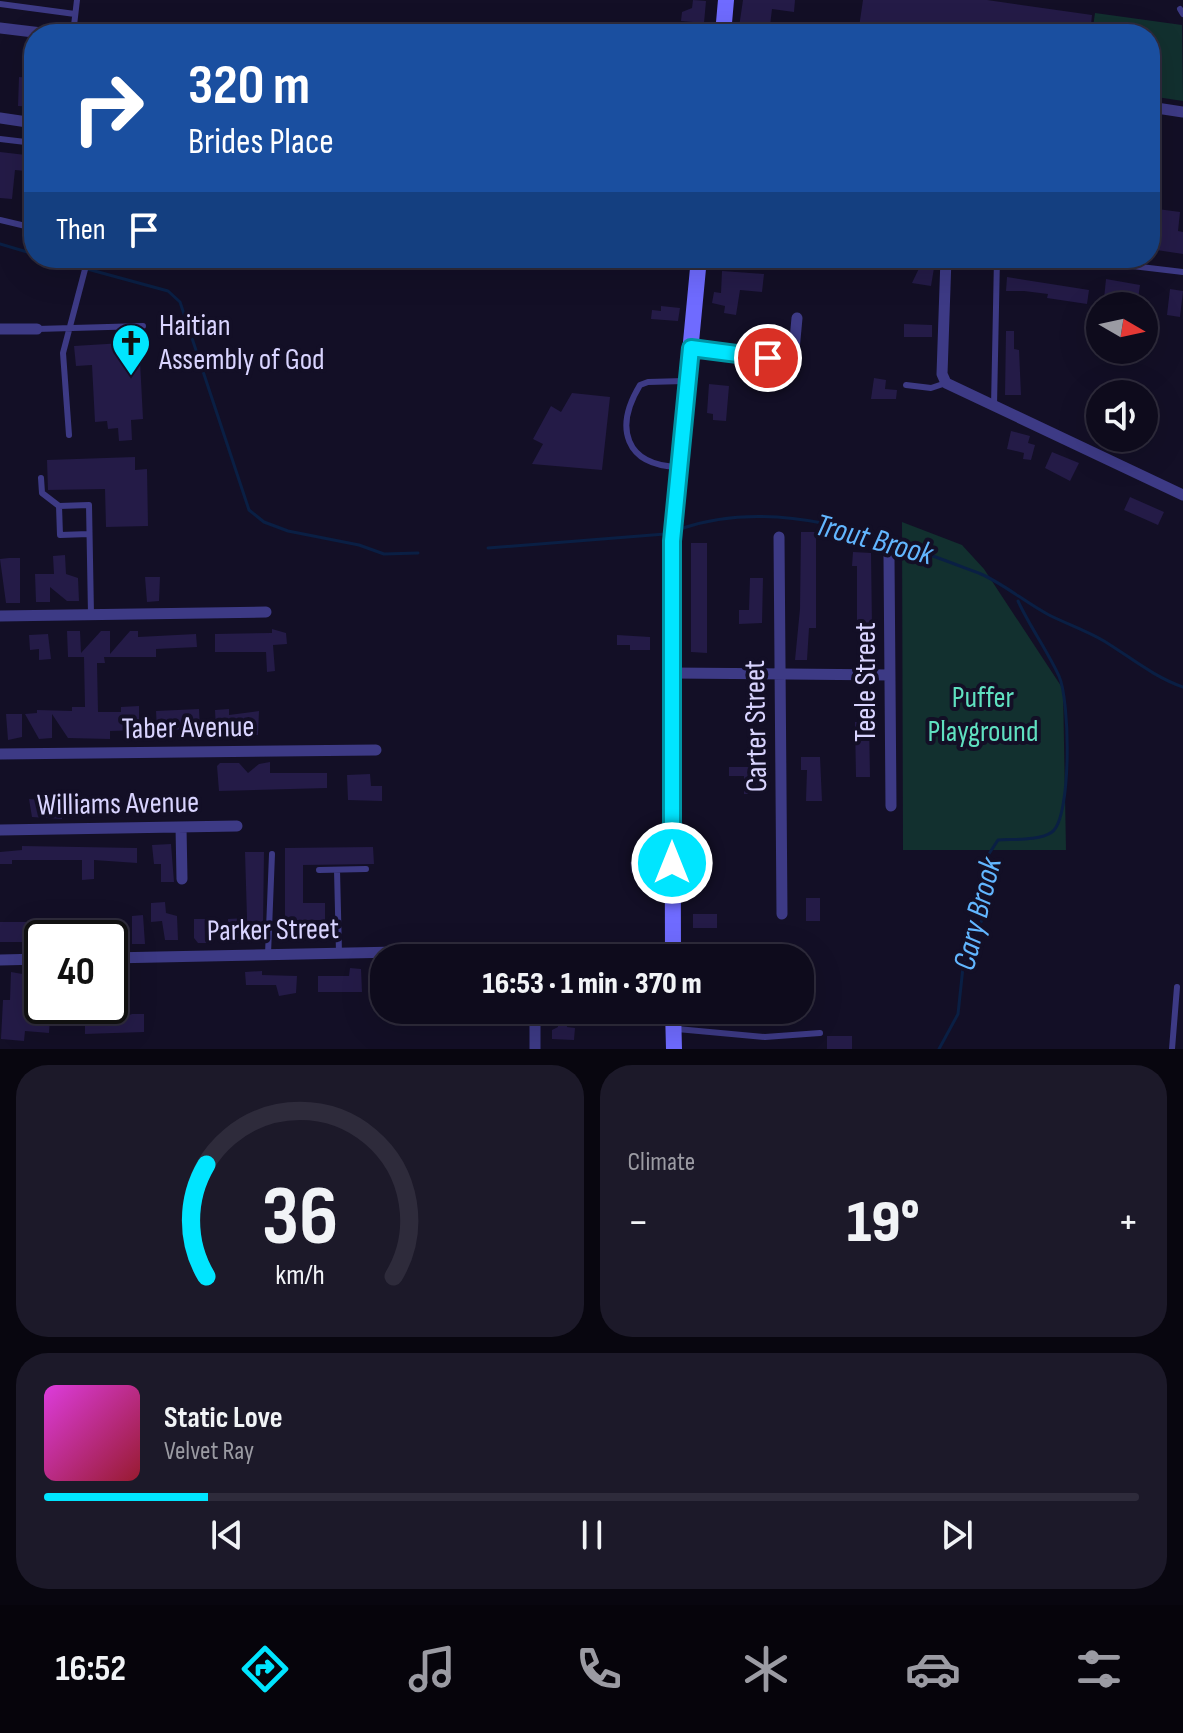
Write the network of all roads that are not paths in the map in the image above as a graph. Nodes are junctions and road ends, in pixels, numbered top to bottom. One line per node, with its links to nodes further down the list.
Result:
1 (77, 0): 4 (lane)
2 (726, 0): 6 (street)
3 (0, 4): 4 (lane)
4 (75, 14): 5 (lane)
5 (74, 24)
6 (724, 24)
7 (0, 28): 8 (street)
8 (24, 31)
9 (1160, 109): 10 (street)
10 (1183, 112)
11 (0, 118): 12 (street)
12 (24, 122)
13 (0, 139): 14 (lane)
14 (24, 142)
15 (0, 220): 16 (lane)
16 (24, 226)
17 (84, 268): 25 (lane)
18 (698, 268): 28 (street)
19 (946, 268): 30 (street)
20 (997, 268): 32 (lane)
21 (1149, 268): 22 (lane)
22 (1183, 272)
23 (797, 318): 28 (street)
24 (143, 326): 25 (lane)
25 (68, 327): 27 (lane); 33 (lane)
26 (0, 329): 27 (street)
27 (37, 329)
28 (691, 348): 29 (street)
29 (687, 381): 34 (street); 34 (lane)
30 (946, 383): 31 (lane); 32 (street)
31 (906, 385)
32 (994, 406): 36 (street)
33 (69, 435)
34 (679, 467): 44 (street)
35 (41, 478): 37 (lane)
36 (1183, 495)
37 (59, 506): 38 (lane); 38 (lane)
38 (89, 534): 42 (lane)
39 (779, 537): 45 (street, Carter Street)
40 (889, 557): 46 (street, Teele Street)
41 (266, 612): 42 (street)
42 (91, 614): 43 (street)
43 (0, 616)
44 (671, 673): 45 (street); 59 (street)
45 (779, 674): 46 (street); 58 (street, Carter Street)
46 (890, 675): 49 (street, Teele Street)
47 (376, 750): 48 (street, Taber Avenue)
48 (0, 754)
49 (891, 806)
50 (237, 826): 51 (street, Williams Avenue)
51 (181, 827): 52 (street, Williams Avenue); 57 (street)
52 (0, 830)
53 (272, 854): 62 (lane)
54 (366, 869): 56 (lane)
55 (319, 870): 56 (lane)
56 (337, 870): 61 (lane)
57 (182, 879)
58 (782, 914)
59 (673, 944)
60 (370, 952): 61 (street, Parker Street)
61 (339, 953): 62 (street, Parker Street)
62 (268, 954): 63 (street, Parker Street)
63 (128, 958)
64 (24, 959): 65 (street)
65 (0, 960)
66 (1177, 987): 73 (lane)
67 (535, 1024): 71 (street)
68 (673, 1024): 69 (street)
69 (673, 1028): 70 (lane); 72 (street)
70 (820, 1033)
71 (535, 1049)
72 (674, 1049)
73 (1172, 1049)

